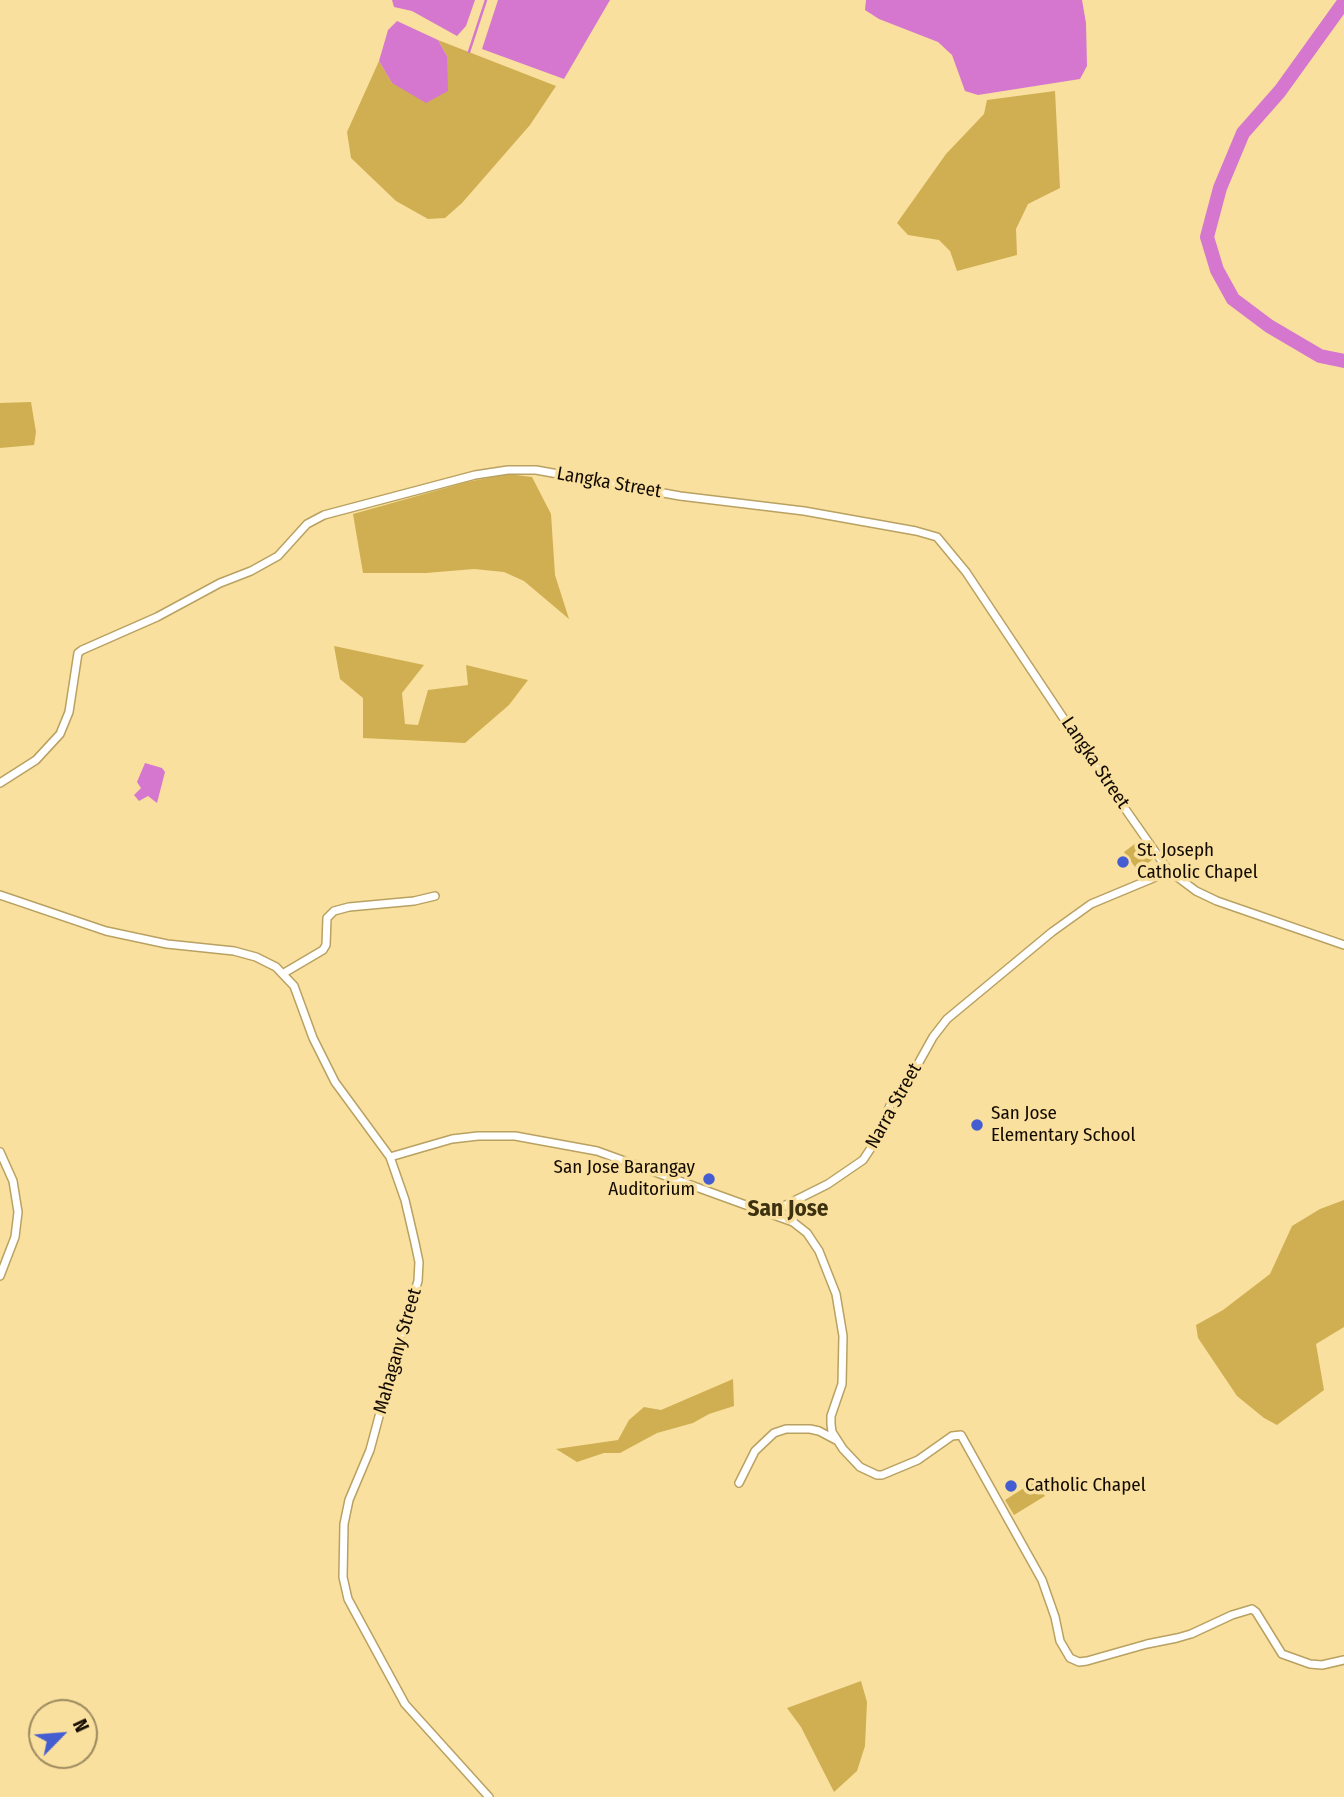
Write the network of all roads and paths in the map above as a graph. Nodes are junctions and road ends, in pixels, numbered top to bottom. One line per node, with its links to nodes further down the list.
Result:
1 (0, 783): 2 (street, Langka Street)
2 (1168, 870): 5 (street); 9 (street, Narra Street)
3 (0, 895): 6 (street)
4 (435, 896): 6 (street)
5 (1344, 944)
6 (284, 973): 8 (street, Mahagany Street)
7 (0, 1152): 12 (street)
8 (390, 1157): 10 (street, Narra Street); 16 (street, Mahagany Street)
9 (794, 1202): 10 (street, Narra Street); 11 (street)
10 (754, 1208): 11 (street)
11 (793, 1222): 13 (street)
12 (0, 1276)
13 (837, 1441): 14 (street); 15 (street)
14 (739, 1483)
15 (1344, 1660)
16 (489, 1797)

